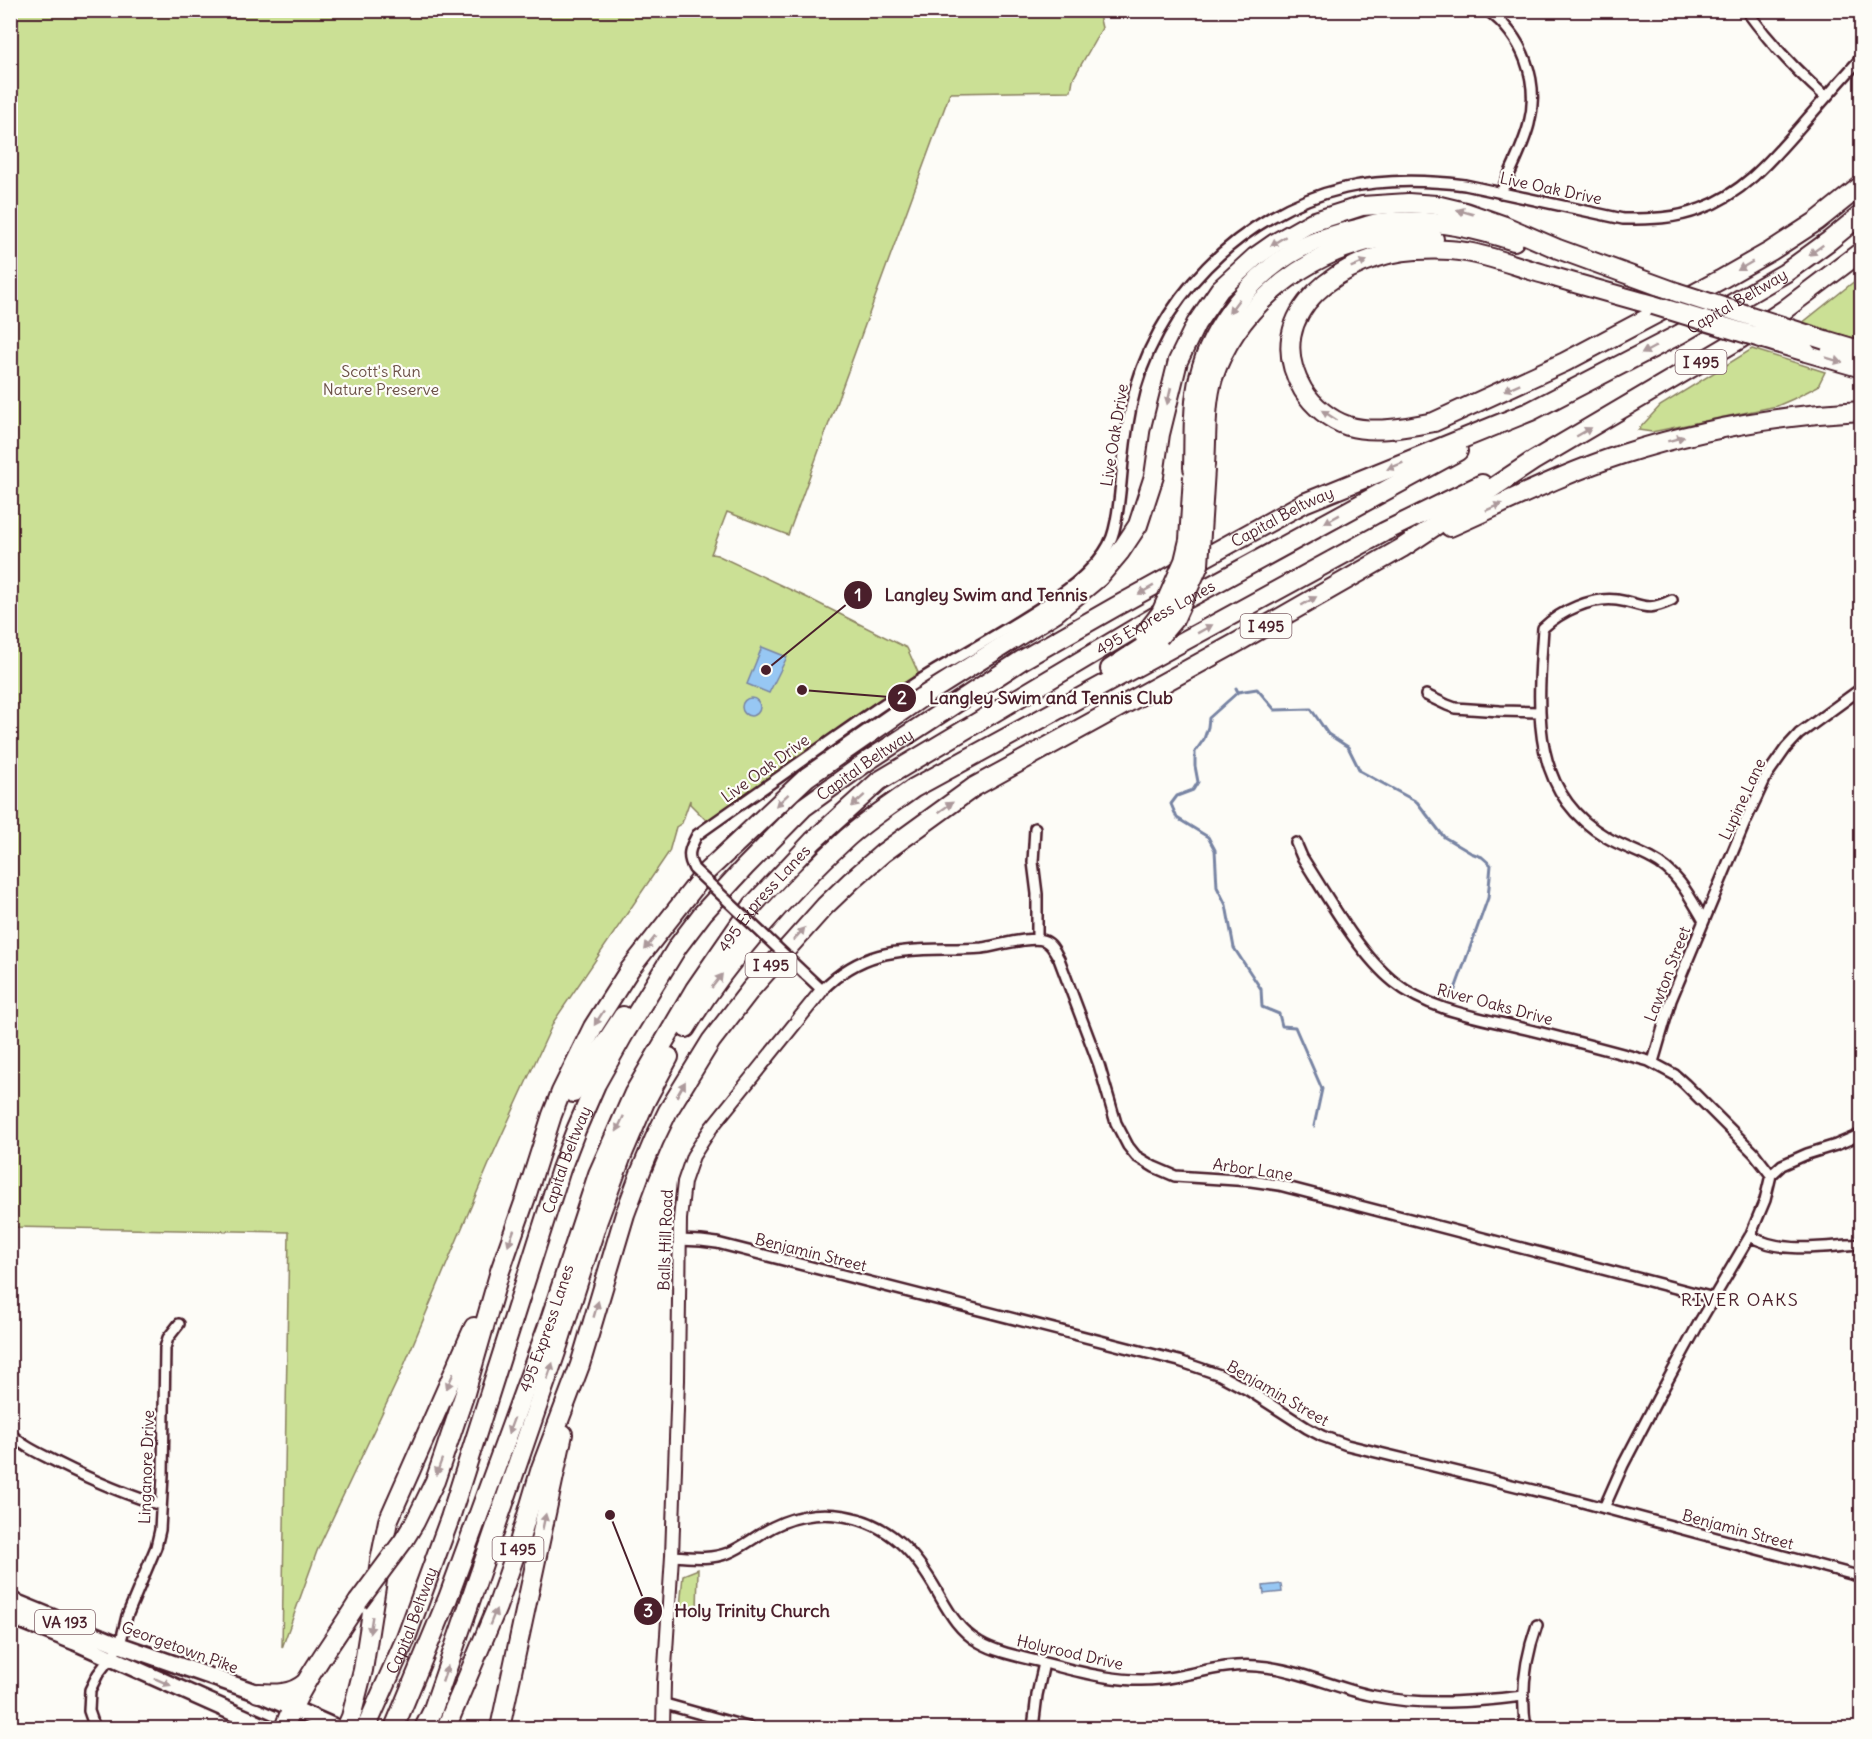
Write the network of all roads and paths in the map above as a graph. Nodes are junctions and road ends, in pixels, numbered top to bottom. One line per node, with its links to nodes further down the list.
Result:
1 (1487, 10): 6 (street)
2 (1746, 10): 4 (street)
3 (1862, 57): 4 (street, Live Oak Drive)
4 (1826, 97): 6 (street, Live Oak Drive)
5 (1862, 185): 10 (highway, one-way to 10)
6 (1501, 193): 31 (street, Live Oak Drive, bridge)
7 (1862, 214): 13 (highway, Capital Beltway / I 495, one-way to 13)
8 (1862, 251): 15 (highway, Capital Beltway / I 495, one-way to 8)
9 (1676, 292): 11 (highway, bridge); 16 (highway, one-way to 16); 35 (highway, one-way to 35)
10 (1653, 305): 12 (highway, one-way to 12, bridge); 16 (highway)
11 (1862, 351)
12 (1862, 368)
13 (1531, 411): 19 (highway, 495 Express Lanes, one-way to 19); 30 (highway, Capital Beltway / I 495, one-way to 30)
14 (1862, 411): 17 (highway, one-way to 14)
15 (1533, 461): 17 (highway, Capital Beltway / I 495); 25 (highway, 495 Express Lanes, one-way to 15)
16 (1199, 469): 19 (highway, bridge); 20 (highway, bridge)
17 (1402, 548): 42 (highway, Capital Beltway / I 495, one-way to 17)
18 (1672, 600): 23 (street, Lawton Street)
19 (1161, 613): 20 (highway, bridge); 24 (highway, 495 Express Lanes)
20 (1152, 636): 24 (highway); 25 (highway)
21 (1862, 688): 28 (street, Lupine Lane)
22 (1426, 694): 23 (street)
23 (1539, 712): 28 (street, Lawton Street)
24 (879, 781): 65 (highway, 495 Express Lanes, one-way to 65)
25 (914, 788): 66 (highway, 495 Express Lanes, one-way to 25)
26 (1035, 828): 29 (street)
27 (1296, 843): 32 (street, River Oaks Drive)
28 (1704, 921): 32 (street, Lawton Street)
29 (1037, 939): 31 (street, Balls Hill Road); 40 (street, Arbor Lane)
30 (678, 946): 35 (highway); 64 (highway, Capital Beltway / I 495)
31 (822, 990): 37 (street, Balls Hill Road)
32 (1653, 1062): 34 (street)
33 (1862, 1134): 34 (street)
34 (1771, 1175): 36 (street)
35 (526, 1197): 39 (highway, one-way to 39)
36 (1750, 1236): 38 (street); 40 (street)
37 (679, 1240): 45 (street, Benjamin Street); 46 (street, Balls Hill Road)
38 (1862, 1244)
39 (500, 1271): 54 (highway, one-way to 54, bridge); 63 (highway, one-way to 63)
40 (1714, 1298): 45 (street)
41 (179, 1324): 44 (street, Linganore Drive)
42 (580, 1365): 67 (highway, Capital Beltway / I 495, one-way to 42); 68 (highway, one-way to 42)
43 (10, 1433): 44 (street)
44 (161, 1505): 51 (street, Linganore Drive)
45 (1604, 1508): 47 (street, Benjamin Street)
46 (672, 1556): 53 (street, Holyrood Drive); 57 (street, Balls Hill Road)
47 (1862, 1577)
48 (10, 1600): 51 (main road, Georgetown Pike / VA 193)
49 (10, 1616): 52 (main road, VA 193)
50 (1537, 1625): 56 (street)
51 (120, 1645): 52 (street); 55 (main road, Georgetown Pike / VA 193)
52 (110, 1658): 59 (street); 60 (main road, one-way to 60)
53 (1044, 1663): 56 (street, Holyrood Drive); 71 (street)
54 (306, 1682): 55 (highway); 58 (highway)
55 (258, 1693): 58 (main road, Georgetown Pike / VA 193)
56 (1523, 1696): 72 (street)
57 (665, 1704): 69 (street, Balls Hill Road); 70 (street)
58 (292, 1707): 61 (highway); 62 (main road, Georgetown Pike / VA 193)
59 (95, 1728)
60 (268, 1728)
61 (284, 1728)
62 (337, 1728)
63 (346, 1728)
64 (366, 1728)
65 (394, 1728)
66 (424, 1728)
67 (446, 1728)
68 (500, 1728)
69 (663, 1728)
70 (751, 1728)
71 (1034, 1728)
72 (1526, 1728)

